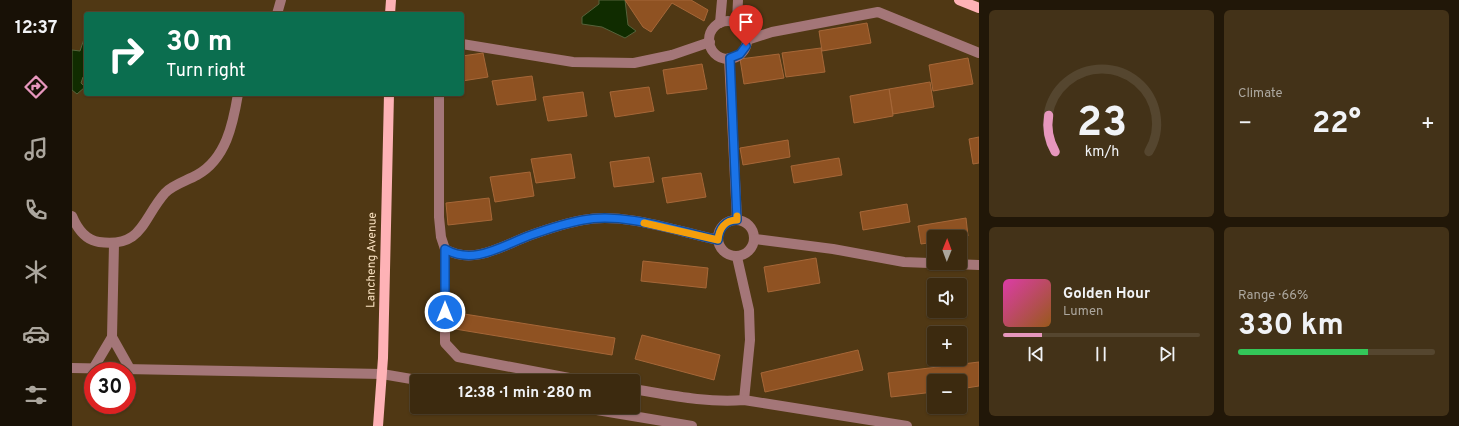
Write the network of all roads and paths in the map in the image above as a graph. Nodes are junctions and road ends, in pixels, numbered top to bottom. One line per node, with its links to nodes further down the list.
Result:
1 (281, 0): 7 (street)
2 (391, 0): 8 (main road)
3 (722, 0): 9 (street)
4 (738, 0): 10 (street)
5 (959, 0): 6 (main road)
6 (979, 8)
7 (278, 12)
8 (390, 12)
9 (720, 23): 10 (street); 12 (street)
10 (736, 23): 11 (street)
11 (747, 40): 14 (street); 15 (street)
12 (710, 42): 13 (street); 15 (street)
13 (464, 44)
14 (979, 53)
15 (730, 58): 20 (street)
16 (238, 96): 23 (street)
17 (389, 96): 33 (main road, Lancheng Avenue)
18 (439, 96): 24 (street)
19 (72, 216): 23 (street)
20 (737, 220): 21 (street); 22 (street)
21 (755, 239): 25 (street); 26 (street)
22 (718, 240): 24 (street); 25 (street)
23 (114, 244): 27 (street)
24 (445, 249): 34 (street)
25 (737, 257): 37 (street)
26 (979, 265)
27 (112, 337): 28 (street); 29 (street)
28 (97, 362)
29 (126, 362)
30 (72, 368): 31 (street)
31 (84, 368)
32 (136, 369): 33 (street)
33 (382, 374): 35 (street); 39 (main road, Lancheng Avenue)
34 (546, 374)
35 (410, 379)
36 (640, 390): 37 (street)
37 (744, 400): 41 (street)
38 (621, 414): 40 (street)
39 (378, 426)
40 (692, 426)
41 (907, 426)

